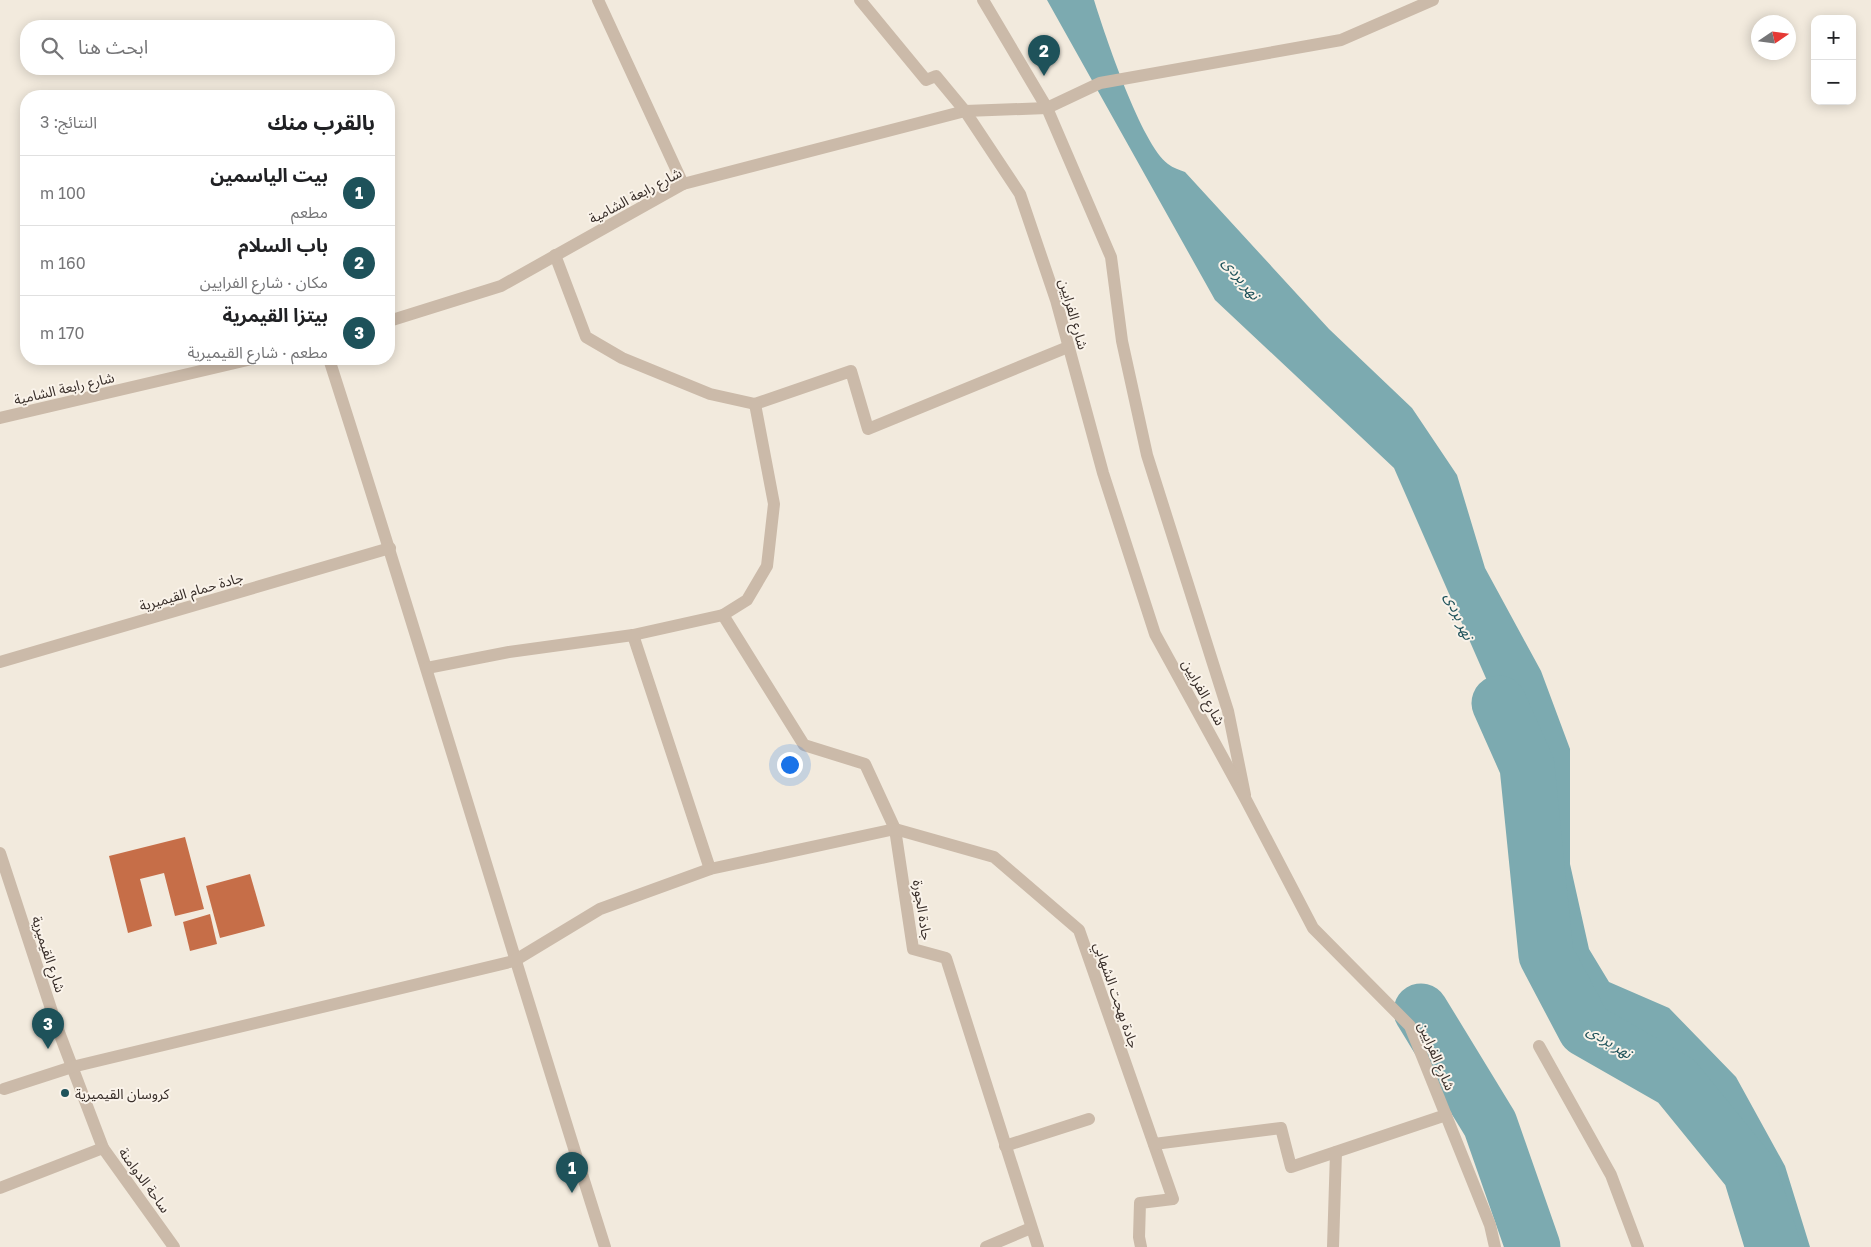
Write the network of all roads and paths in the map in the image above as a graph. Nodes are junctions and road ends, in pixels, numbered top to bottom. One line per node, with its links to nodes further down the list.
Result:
1 (598, 0): 7 (street)
2 (860, 0): 6 (street, شارع الفرايين)
3 (983, 0): 5 (street)
4 (1433, 0): 5 (street)
5 (1047, 108): 6 (street, شارع رابعة الشامية); 20 (street)
6 (966, 111): 7 (street, شارع رابعة الشامية); 10 (street, شارع الفرايين)
7 (683, 184): 8 (street, شارع رابعة الشامية)
8 (555, 255): 9 (street, شارع رابعة الشامية); 13 (street)
9 (395, 319)
10 (1068, 347): 13 (street); 20 (street, شارع الفرايين)
11 (226, 365): 14 (street, شارع رابعة الشامية)
12 (331, 365): 15 (street)
13 (755, 404): 16 (street)
14 (0, 418)
15 (390, 548): 18 (street, جادة حمام القيميرية); 19 (street)
16 (722, 615): 17 (street); 21 (street, جادة الجورة)
17 (633, 635): 19 (street); 23 (street)
18 (0, 662)
19 (427, 668): 24 (street)
20 (1245, 798): 28 (street, شارع الفرايين)
21 (895, 829): 23 (street); 30 (street, جادة بهجت الشهابي); 31 (street, جادة الجورة)
22 (0, 853): 26 (street, شارع القيميرية)
23 (710, 869): 24 (street)
24 (514, 960): 26 (street); 37 (street)
25 (1539, 1046): 43 (street)
26 (72, 1067): 27 (street); 32 (street, شارع القيميرية)
27 (4, 1089)
28 (1446, 1115): 33 (street); 42 (street, شارع الفرايين)
29 (1090, 1119): 31 (street)
30 (1154, 1144): 33 (street); 40 (street, جادة بهجت الشهابي)
31 (1005, 1146): 35 (street, جادة الجورة)
32 (103, 1148): 34 (street, ساحة الدوامنة); 36 (street, ساحة الدوامنة)
33 (1336, 1152): 41 (street)
34 (0, 1188)
35 (1031, 1228): 38 (street); 39 (street, جادة الجورة)
36 (174, 1247)
37 (605, 1247)
38 (986, 1247)
39 (1038, 1247)
40 (1141, 1247)
41 (1333, 1247)
42 (1495, 1247)
43 (1638, 1247)

